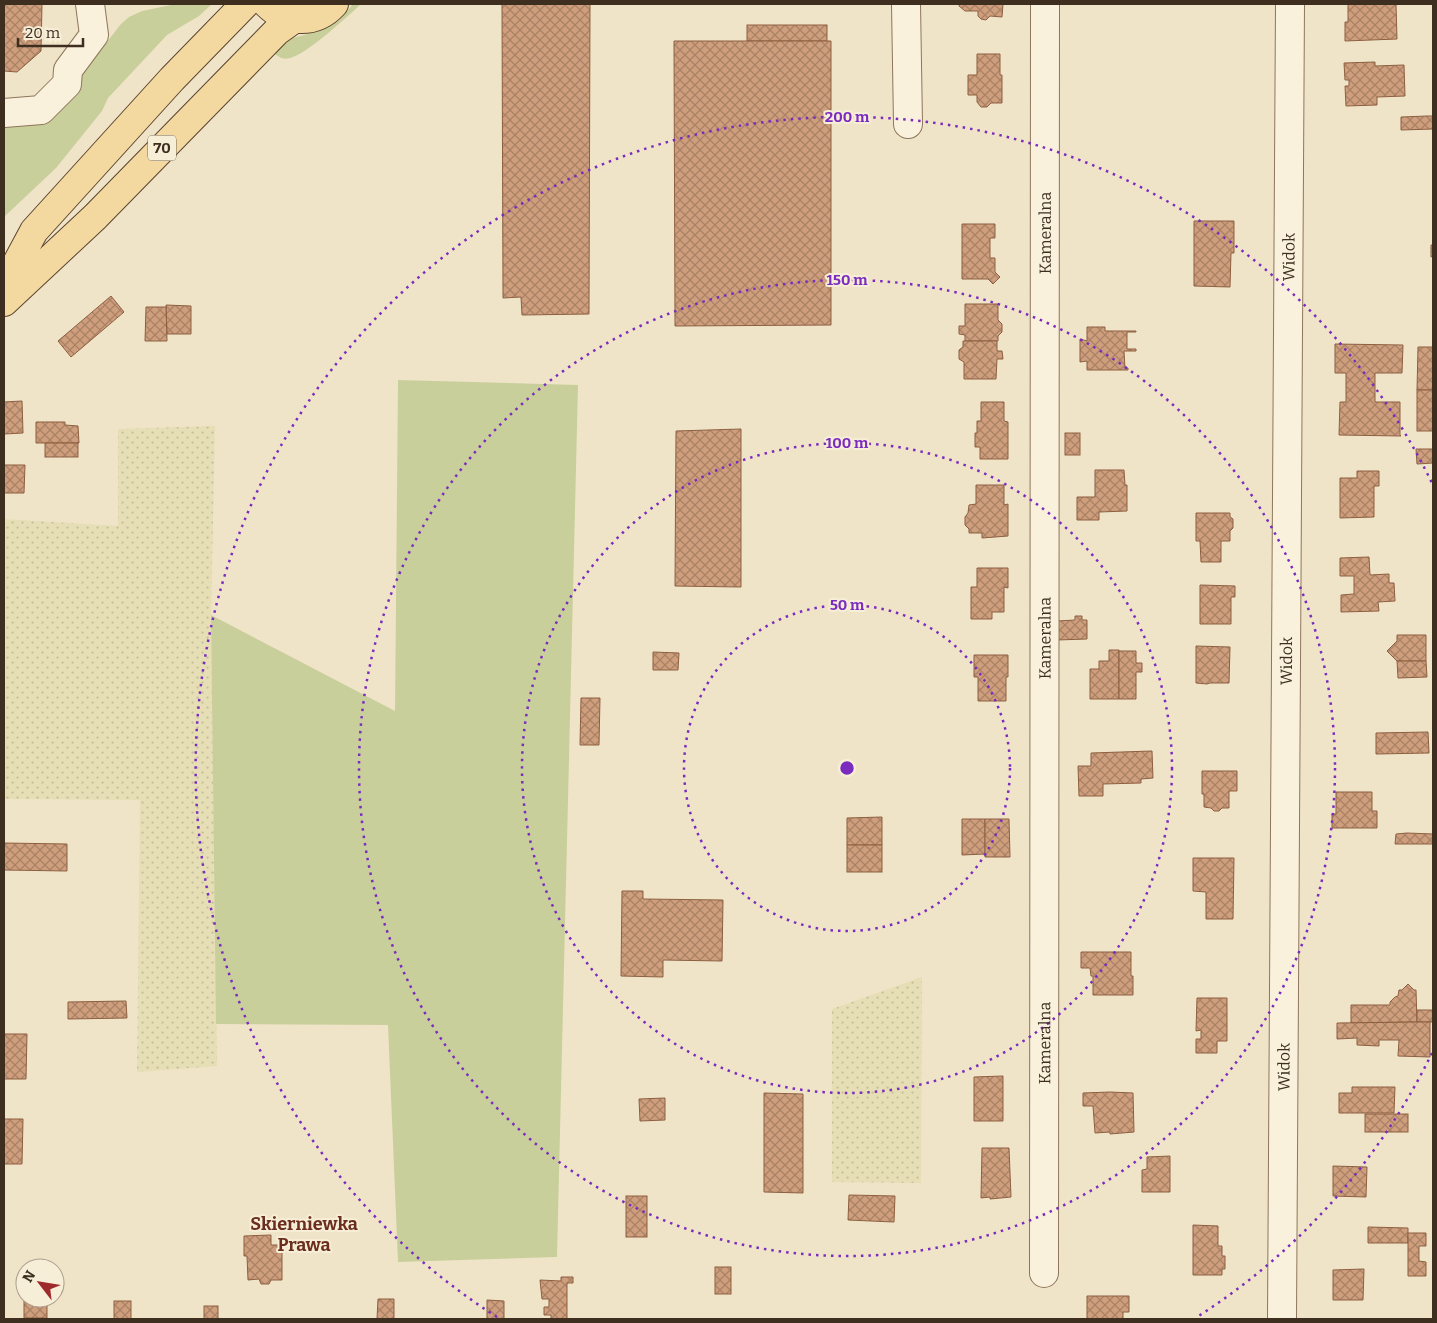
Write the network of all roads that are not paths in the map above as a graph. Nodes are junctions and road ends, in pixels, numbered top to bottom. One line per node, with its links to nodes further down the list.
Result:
1 (90, 4): 9 (street)
2 (245, 4): 11 (main road, 70)
3 (267, 4): 8 (main road)
4 (334, 4): 8 (main road)
5 (906, 4): 10 (street)
6 (1045, 4): 13 (street, Kameralna)
7 (1290, 4): 14 (street, Widok)
8 (294, 20): 12 (main road, 70)
9 (4, 113)
10 (908, 124)
11 (4, 287)
12 (4, 302)
13 (1044, 1273)
14 (1282, 1319)

